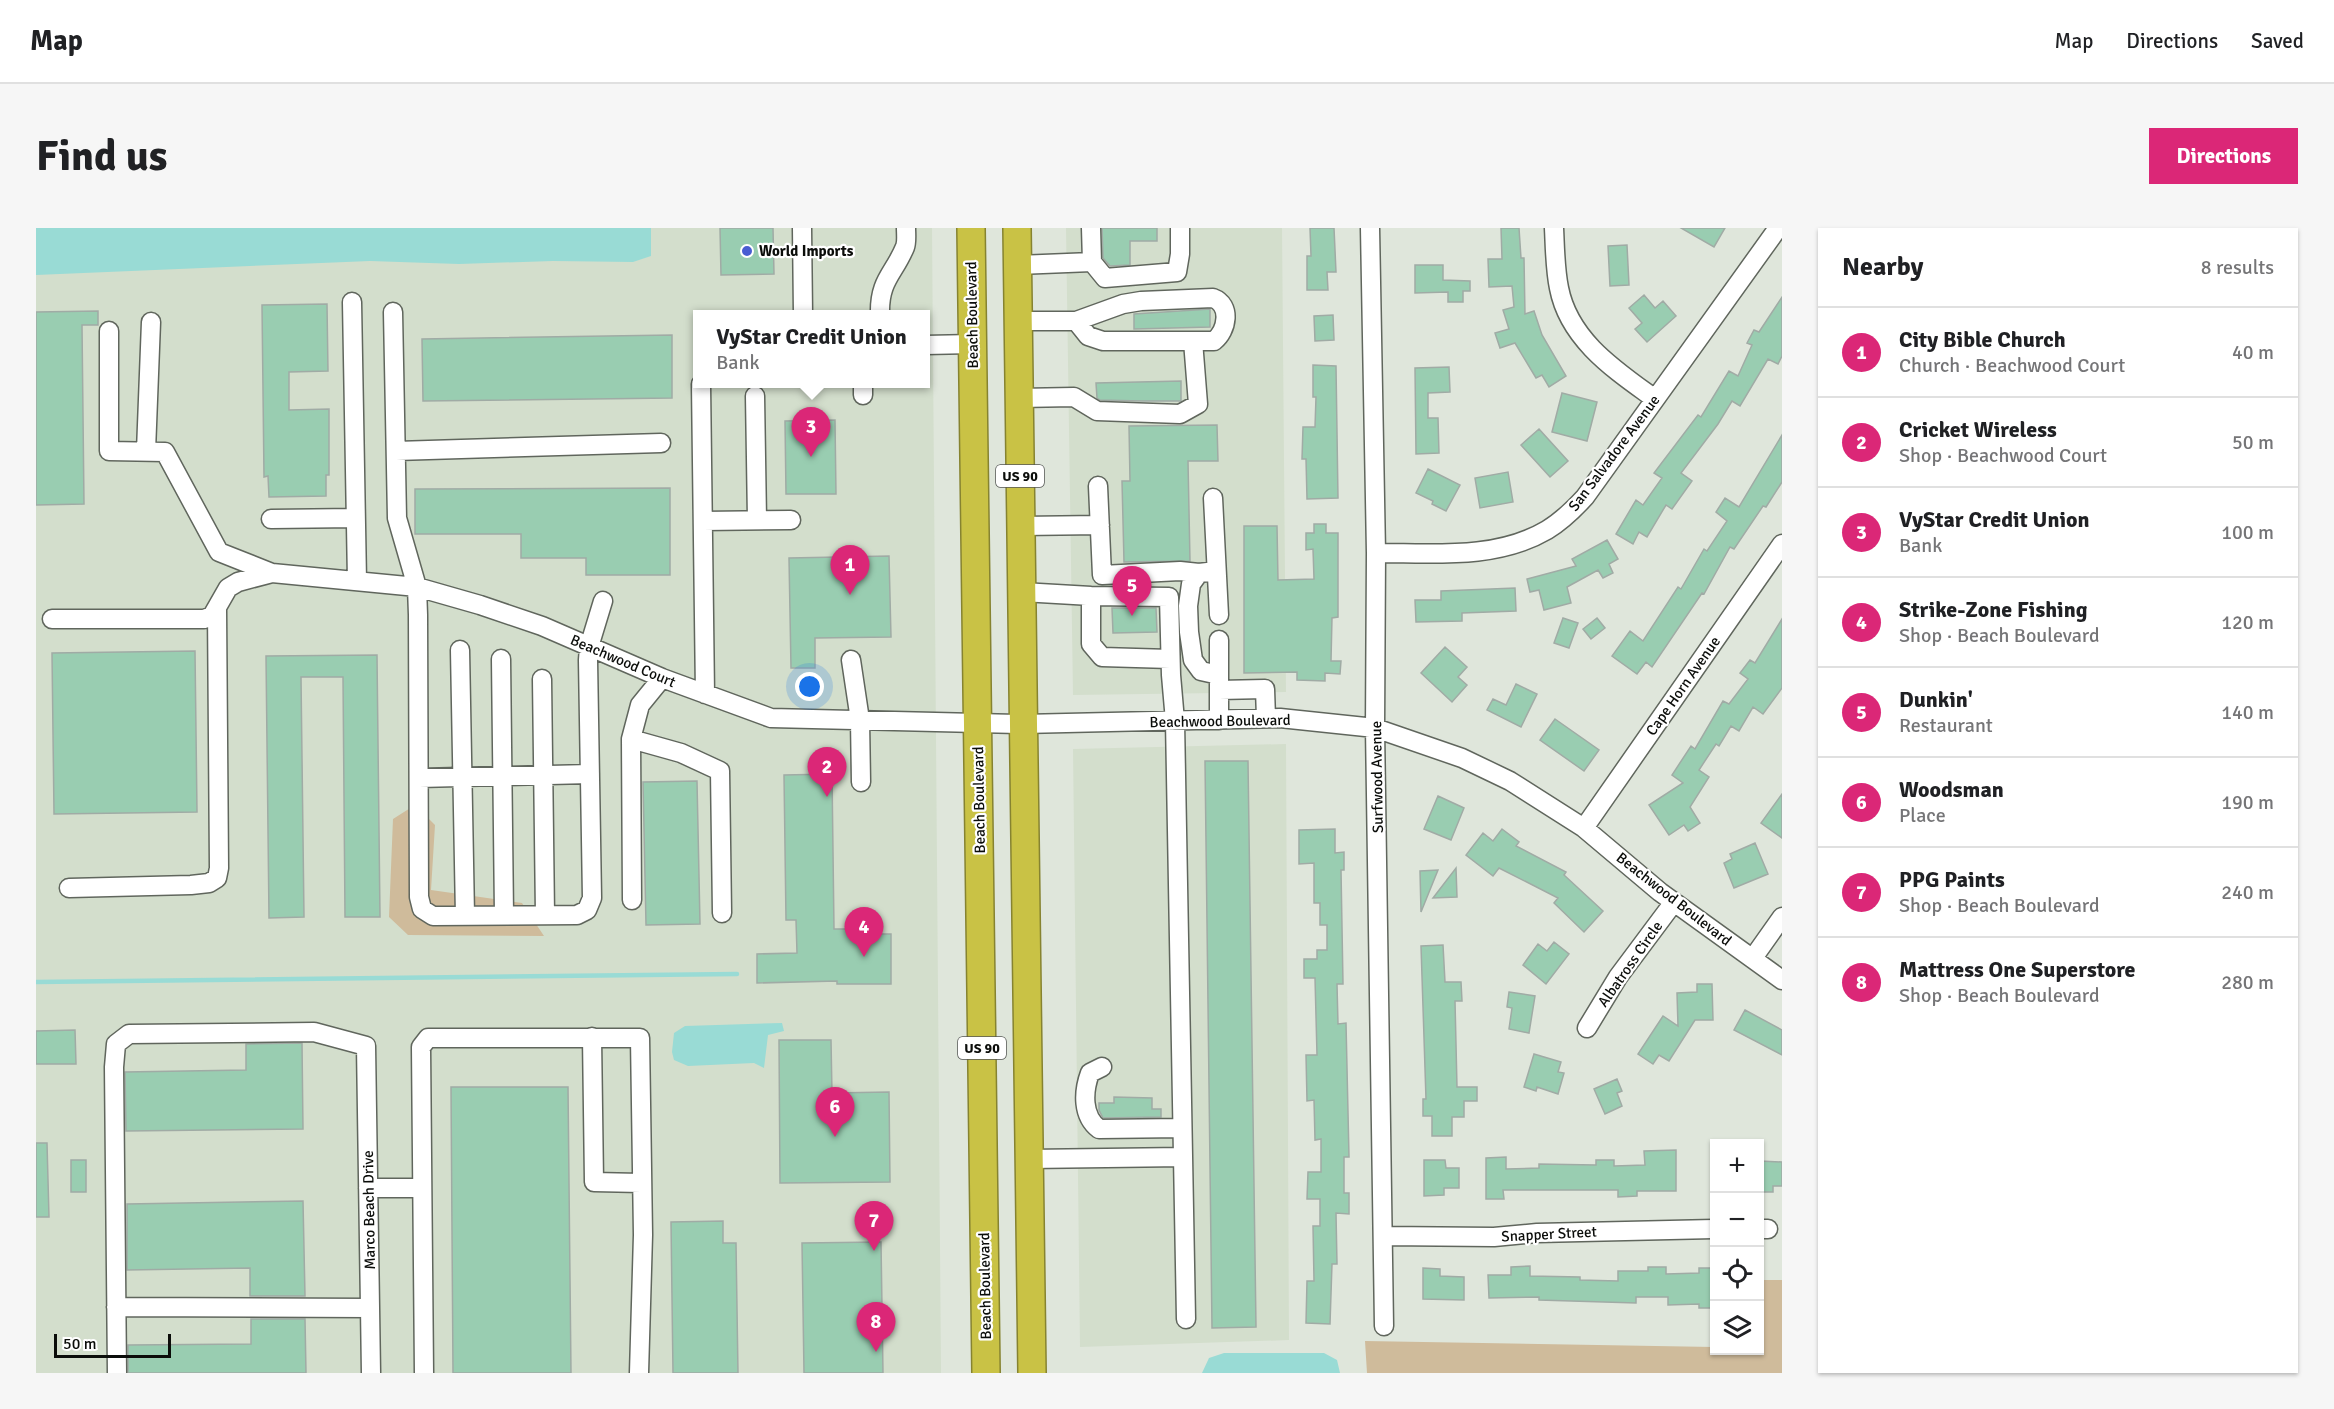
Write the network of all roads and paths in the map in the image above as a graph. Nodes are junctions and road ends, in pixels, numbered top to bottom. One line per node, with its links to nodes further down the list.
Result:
1 (802, 228): 13 (street)
2 (906, 228): 14 (street)
3 (971, 228): 21 (highway, Beach Boulevard / US 90)
4 (1017, 228): 11 (highway, US 90)
5 (1091, 228): 10 (street)
6 (1180, 228): 10 (street)
7 (1370, 228): 40 (street, Surfwood Avenue)
8 (1554, 228): 26 (street)
9 (1778, 228): 26 (street, San Salvadore Avenue)
10 (1092, 262): 11 (street)
11 (1018, 265): 16 (highway, US 90)
12 (352, 302): 32 (street)
13 (803, 310)
14 (880, 310)
15 (393, 312): 29 (street)
16 (1018, 321): 17 (street); 25 (highway, US 90)
17 (1076, 321): 20 (street); 20 (street)
18 (151, 322): 28 (street)
19 (109, 331): 28 (street)
20 (1193, 341): 25 (street)
21 (972, 344): 22 (street); 65 (highway, Beach Boulevard / US 90)
22 (930, 345)
23 (701, 388): 34 (street)
24 (755, 396): 35 (street)
25 (1019, 398): 38 (highway, US 90)
26 (1655, 399): 40 (street, San Salvadore Avenue)
27 (661, 443): 29 (street)
28 (146, 451): 42 (street)
29 (396, 451): 44 (street)
30 (1098, 486): 37 (street)
31 (1213, 498): 41 (street)
32 (355, 518): 33 (street); 43 (street)
33 (271, 519)
34 (703, 520): 35 (street); 60 (street)
35 (757, 520): 36 (street)
36 (791, 520)
37 (1100, 525): 38 (street); 41 (street)
38 (1021, 526): 45 (highway, US 90)
39 (1782, 544): 75 (street, Cape Horn Avenue)
40 (1376, 553): 67 (street, Surfwood Avenue)
41 (1208, 572): 49 (street); 59 (street)
42 (272, 573): 43 (street, Beachwood Court); 48 (street)
43 (357, 581): 44 (street, Beachwood Court)
44 (417, 587): 52 (street, Beachwood Court); 73 (street)
45 (1022, 591): 46 (street); 66 (highway, US 90)
46 (1092, 597): 55 (street); 55 (street)
47 (603, 601): 52 (street)
48 (216, 609): 50 (street); 76 (street)
49 (1219, 615)
50 (52, 619)
51 (1219, 640): 59 (street)
52 (589, 647): 57 (street, Beachwood Court); 69 (street)
53 (460, 650): 72 (street)
54 (501, 659): 71 (street)
55 (1170, 659): 63 (street)
56 (851, 660): 62 (street)
57 (662, 678): 60 (street, Beachwood Court); 68 (street)
58 (542, 679): 70 (street)
59 (1219, 682): 61 (street); 64 (street)
60 (705, 694): 62 (street, Beachwood Court)
61 (1266, 718): 64 (street, Beachwood Boulevard); 67 (street, Beachwood Boulevard)
62 (860, 720): 65 (street, Beachwood Court); 74 (street)
63 (1175, 720): 64 (street, Beachwood Boulevard); 66 (street, Beachwood Boulevard); 89 (street)
64 (1219, 720)
65 (977, 722): 66 (street, Beachwood Boulevard); 105 (highway, Beach Boulevard / US 90)
66 (1023, 724): 91 (highway, US 90)
67 (1375, 728): 75 (street, Beachwood Boulevard); 96 (street, Surfwood Avenue)
68 (631, 740): 77 (street); 79 (street)
69 (590, 774): 70 (street); 81 (street)
70 (543, 775): 71 (street); 81 (street)
71 (502, 776): 72 (street); 80 (street)
72 (462, 777): 73 (street); 82 (street)
73 (418, 778): 82 (street)
74 (861, 782)
75 (1584, 828): 78 (street, Beachwood Boulevard)
76 (69, 888)
77 (632, 900)
78 (1674, 902): 84 (street, Beachwood Boulevard); 86 (street, Albatross Circle)
79 (722, 913)
80 (504, 915): 81 (street); 82 (street)
81 (545, 915)
82 (465, 916)
83 (1782, 916): 84 (street)
84 (1753, 958): 85 (street, Beachwood Boulevard)
85 (1782, 980)
86 (1587, 1028)
87 (592, 1037): 92 (street); 92 (street); 94 (street)
88 (1102, 1067): 89 (street)
89 (1182, 1128): 90 (street)
90 (1183, 1157): 91 (street); 99 (street)
91 (1029, 1159): 106 (highway, US 90)
92 (641, 1183): 104 (street)
93 (368, 1188): 94 (street); 97 (street, Marco Beach Drive); 98 (street, Marco Beach Drive)
94 (422, 1188): 103 (street)
95 (1710, 1229): 96 (street, Snapper Street)
96 (1384, 1236): 100 (street, Surfwood Avenue)
97 (116, 1308): 98 (street); 101 (street)
98 (370, 1308): 102 (street, Marco Beach Drive)
99 (1186, 1319)
100 (1384, 1326)
101 (117, 1373)
102 (371, 1373)
103 (424, 1373)
104 (639, 1373)
105 (986, 1373)
106 (1032, 1373)

